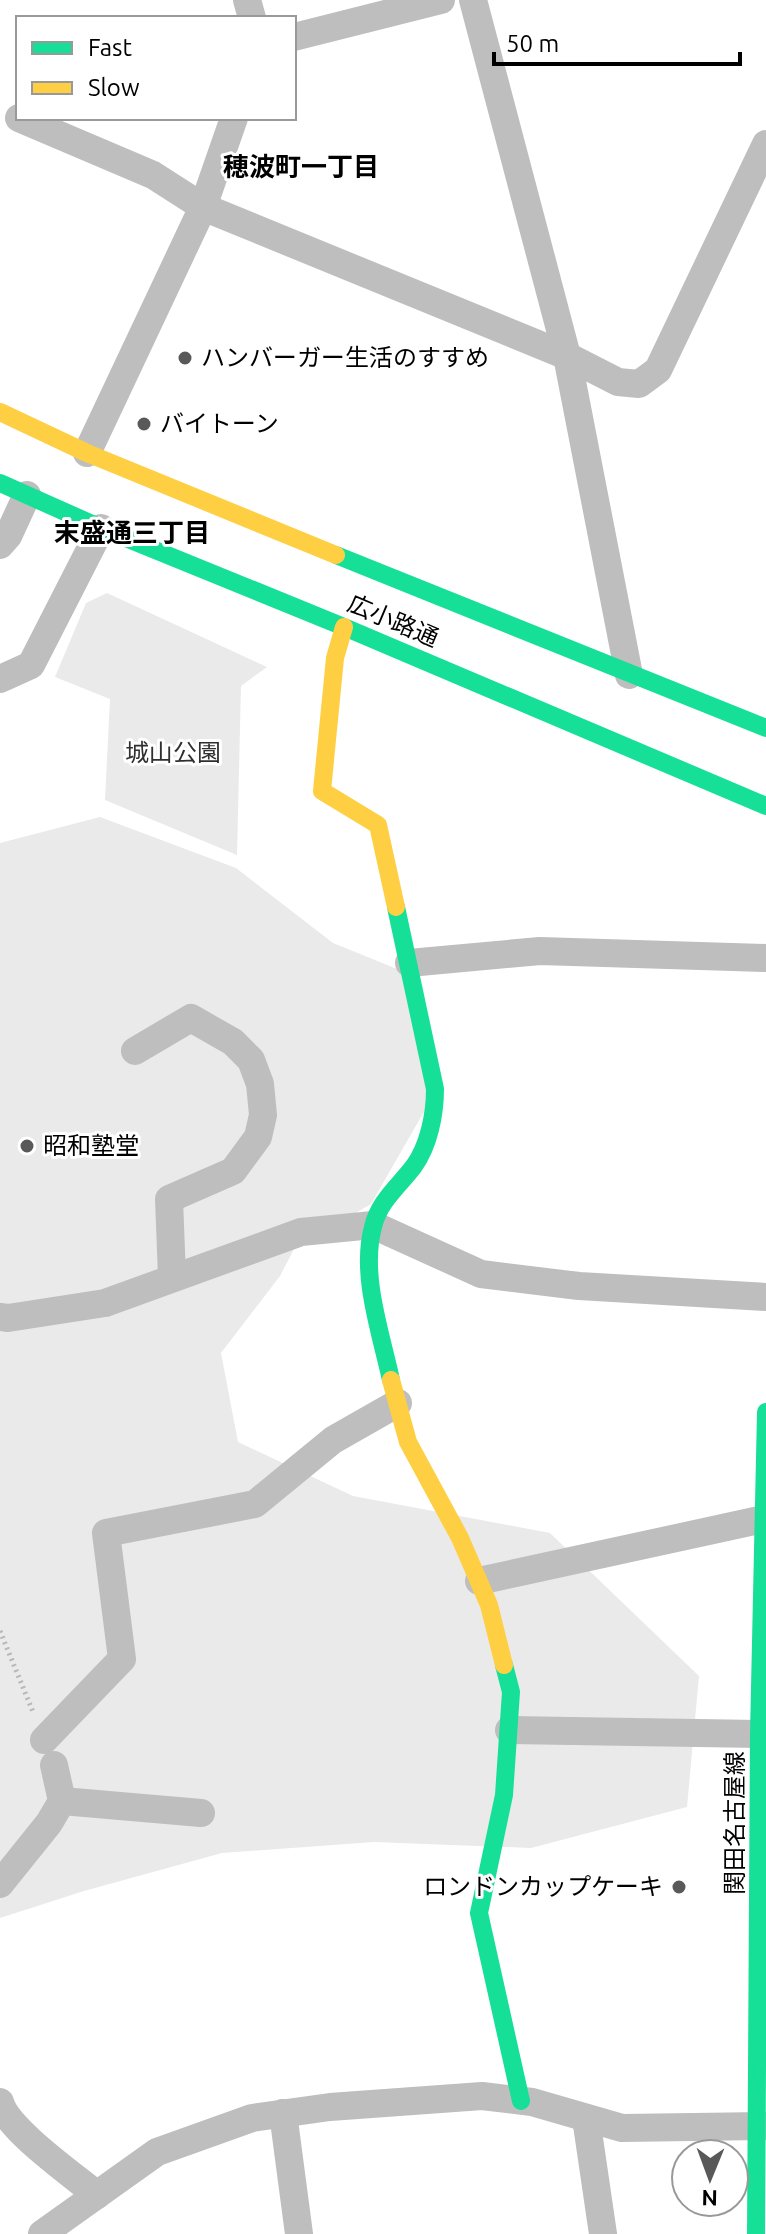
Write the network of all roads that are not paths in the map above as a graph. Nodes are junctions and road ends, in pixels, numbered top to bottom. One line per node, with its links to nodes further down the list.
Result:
1 (441, 0): 3 (street)
2 (473, 0): 8 (street)
3 (296, 36)
4 (23, 120): 7 (street)
5 (233, 120): 7 (street)
6 (766, 144): 8 (street)
7 (203, 207): 8 (street); 10 (street)
8 (567, 356): 16 (street)
9 (0, 412): 10 (main road, 広小路通)
10 (87, 453): 16 (main road, 広小路通)
11 (0, 483): 12 (main road, 広小路通)
12 (27, 495): 13 (main road, 広小路通); 14 (street)
13 (101, 528): 15 (main road, 広小路通); 17 (street)
14 (0, 545)
15 (344, 627): 19 (main road, 広小路通); 21 (main road)
16 (629, 675): 18 (main road, 広小路通)
17 (0, 679)
18 (766, 728)
19 (766, 806)
20 (766, 958): 21 (street)
21 (409, 963): 23 (main road)
22 (135, 1051): 24 (street)
23 (373, 1225): 24 (street); 25 (street); 27 (main road)
24 (172, 1277): 26 (street)
25 (766, 1297)
26 (0, 1317)
27 (398, 1403): 30 (main road); 34 (street)
28 (766, 1412): 29 (main road, 関田名古屋線)
29 (764, 1519): 30 (street); 31 (main road, 関田名古屋線)
30 (479, 1581): 32 (main road)
31 (764, 1640): 33 (main road, 関田名古屋線)
32 (509, 1730): 33 (street); 37 (main road)
33 (759, 1734): 41 (main road, 関田名古屋線)
34 (62, 1801): 35 (street); 36 (street)
35 (201, 1813)
36 (0, 1884)
37 (521, 2101): 39 (street); 40 (street)
38 (0, 2102): 42 (street)
39 (283, 2113): 42 (street); 44 (street)
40 (586, 2118): 41 (street); 45 (street)
41 (762, 2126): 46 (main road, 関田名古屋線)
42 (97, 2195): 43 (street)
43 (55, 2230)
44 (299, 2234)
45 (603, 2234)
46 (756, 2234)

